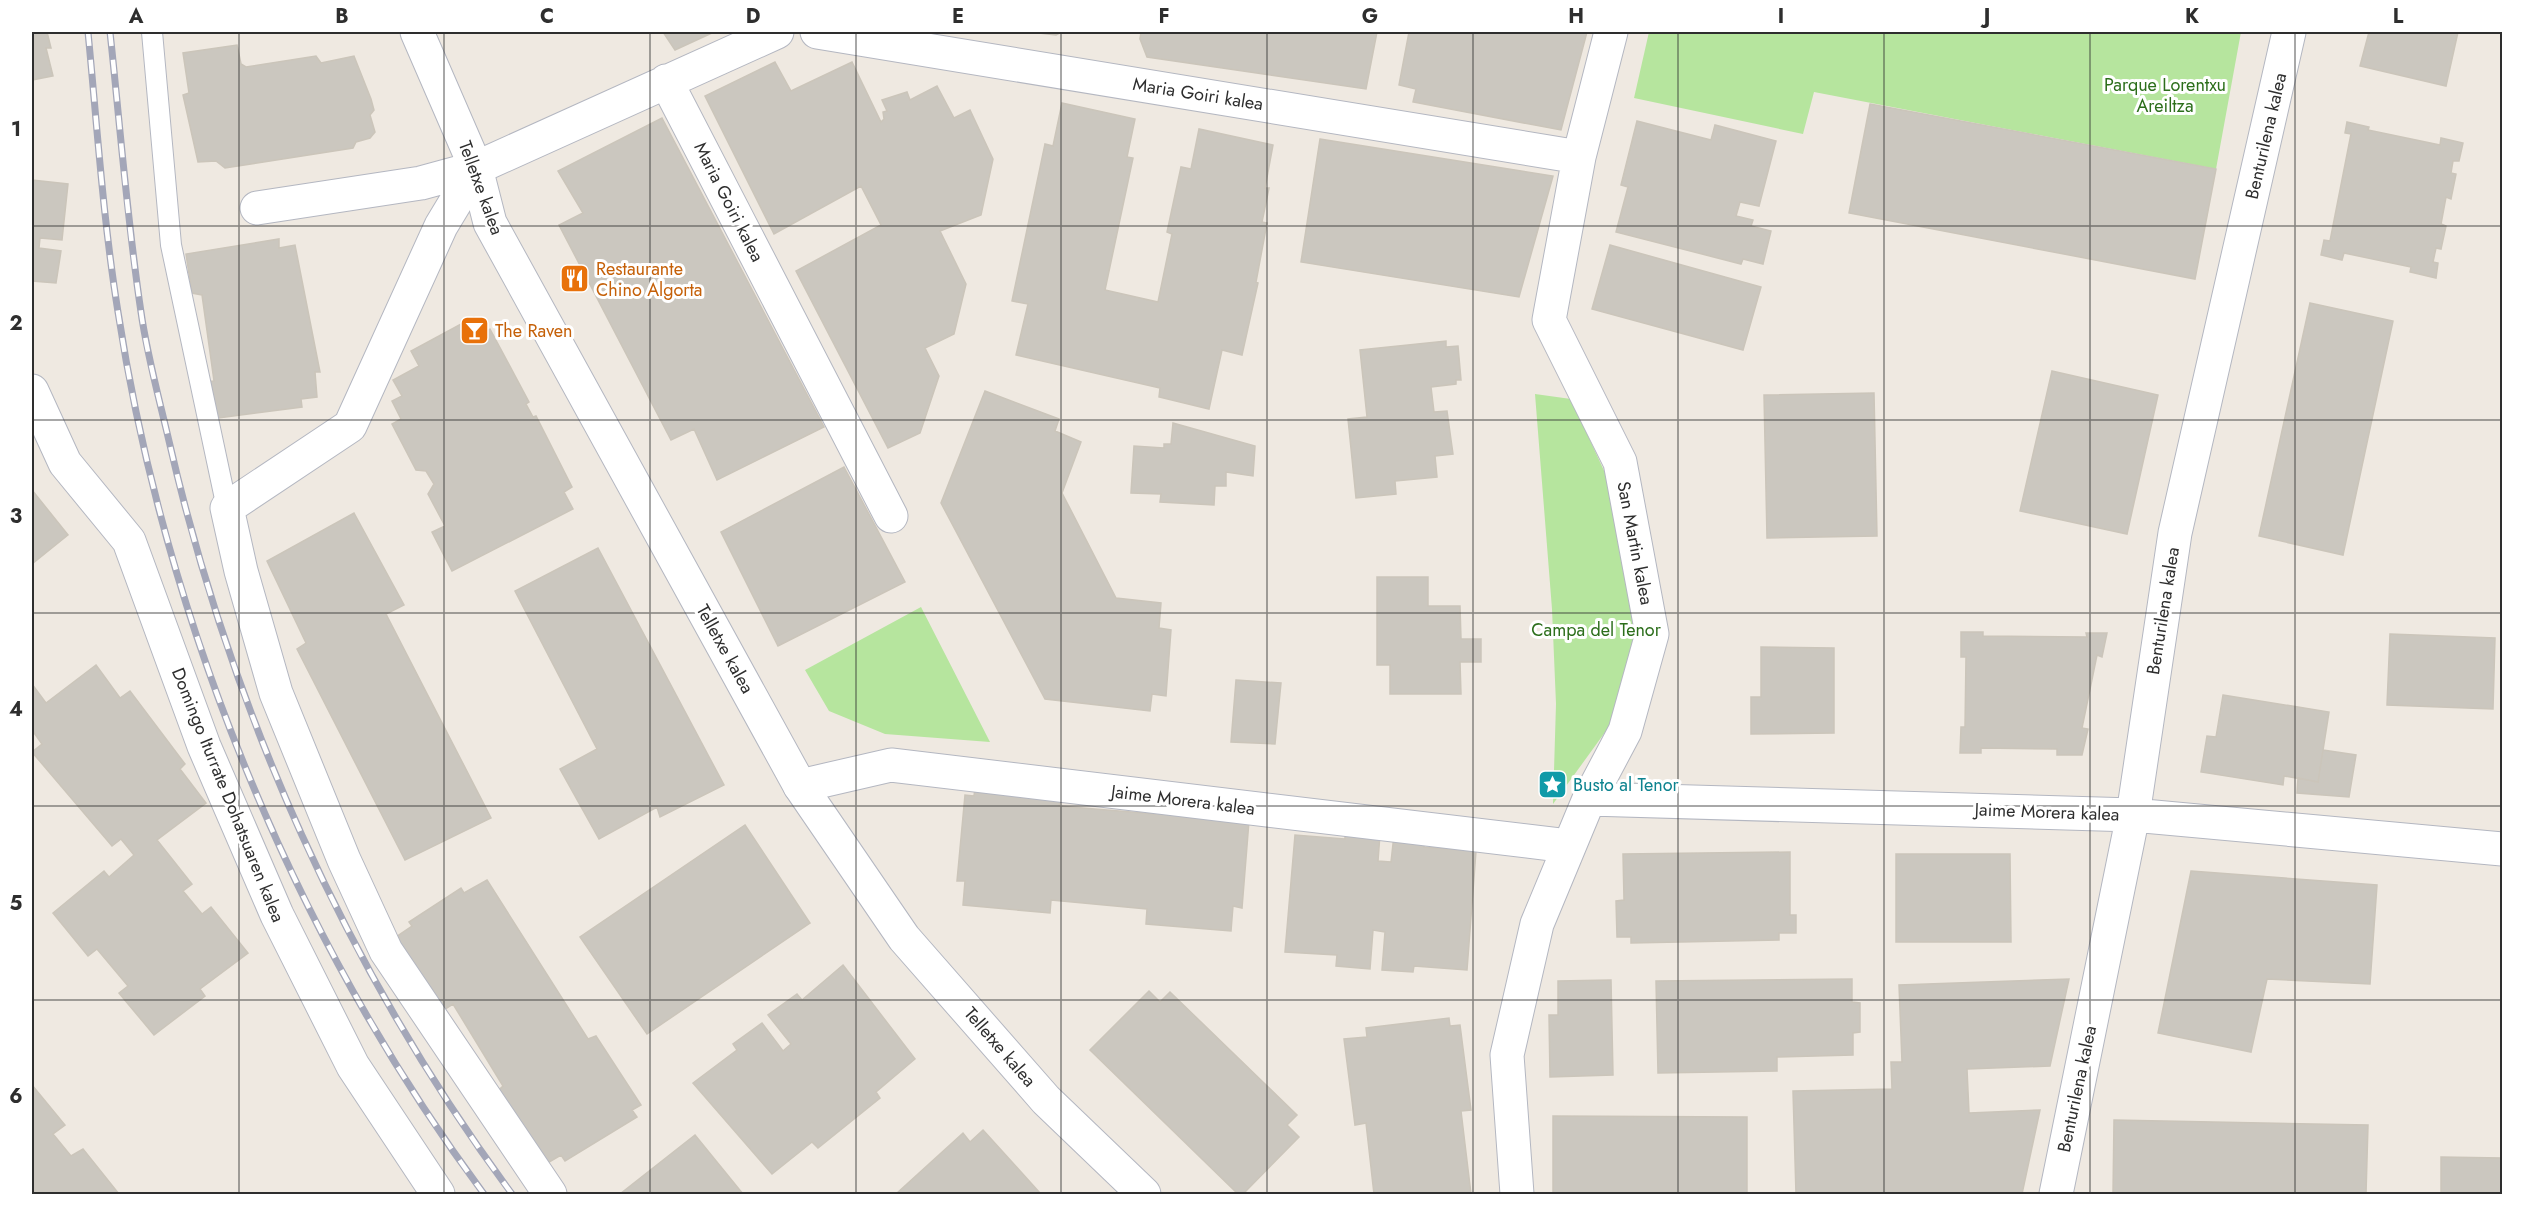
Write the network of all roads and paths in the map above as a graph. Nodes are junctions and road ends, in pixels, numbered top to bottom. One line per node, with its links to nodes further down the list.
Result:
1 (152, 32): 12 (lane)
2 (417, 32): 9 (street, Telletxe kalea)
3 (777, 32): 7 (street)
4 (817, 32): 8 (street, Maria Goiri kalea)
5 (1611, 32): 8 (street, San Martin kalea)
6 (2289, 32): 16 (street, Benturilena kalea)
7 (666, 81): 9 (street); 13 (street, Maria Goiri kalea)
8 (1579, 157): 15 (street, San Martin kalea)
9 (477, 168): 10 (street); 12 (street); 14 (street, Telletxe kalea)
10 (257, 208)
11 (32, 391): 19 (street, Domingo Iturrate Dohatsuaren kalea)
12 (227, 508): 20 (street)
13 (891, 516)
14 (800, 786): 17 (street, Jaime Morera kalea); 21 (street, Telletxe kalea)
15 (1589, 800): 16 (street, Jaime Morera kalea); 17 (street, San Martin kalea)
16 (2133, 815): 18 (street, Jaime Morera kalea); 23 (street, Benturilena kalea)
17 (1568, 846): 22 (street, San Martin kalea)
18 (2502, 849)
19 (438, 1194)
20 (550, 1194)
21 (1144, 1194)
22 (1517, 1194)
23 (2056, 1194)

